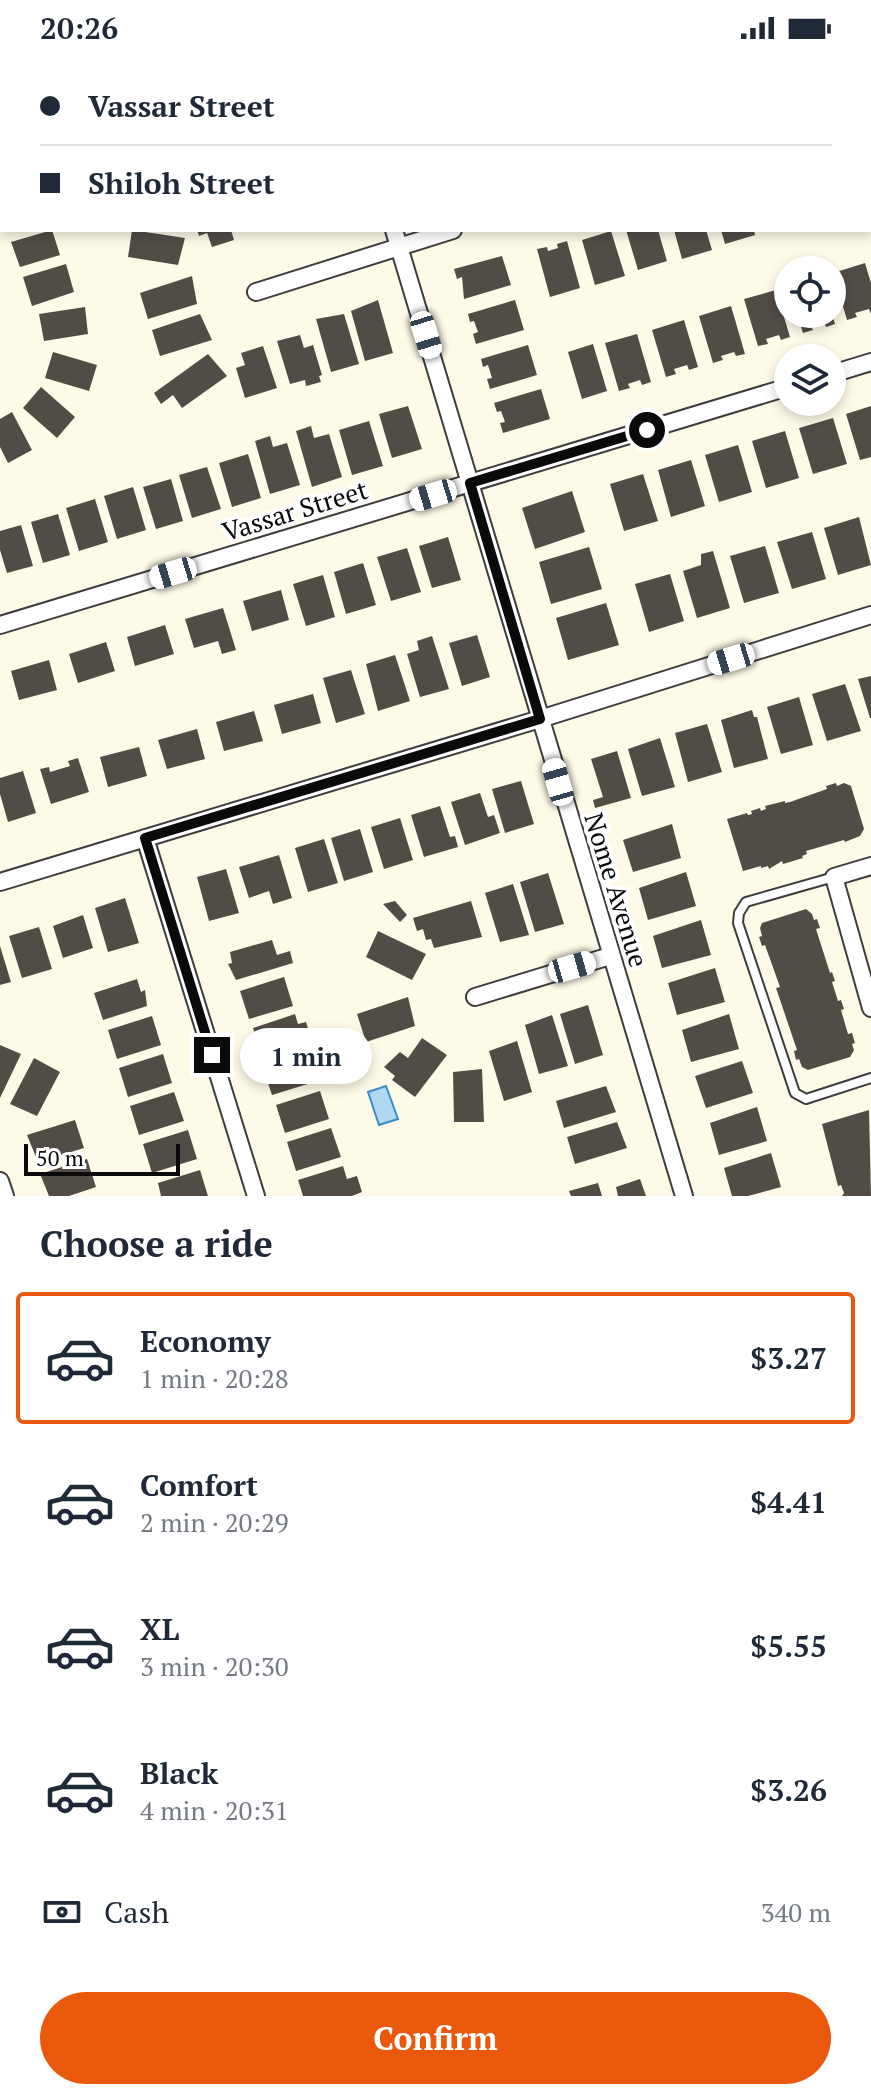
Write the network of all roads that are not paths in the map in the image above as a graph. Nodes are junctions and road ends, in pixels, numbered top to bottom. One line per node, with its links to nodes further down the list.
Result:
1 (439, 232): 2 (street)
2 (397, 238): 3 (street); 7 (street, Nome Avenue)
3 (256, 292)
4 (871, 362): 5 (street)
5 (846, 370)
6 (774, 391): 7 (street, Vassar Street)
7 (470, 483): 9 (street, Vassar Street); 10 (street, Nome Avenue)
8 (871, 615): 10 (street)
9 (0, 625)
10 (540, 719): 11 (street); 15 (street, Nome Avenue)
11 (145, 838): 14 (street); 21 (street)
12 (871, 866): 13 (street)
13 (834, 877): 17 (street); 18 (lane)
14 (0, 882)
15 (610, 956): 16 (street); 22 (street, Nome Avenue)
16 (475, 997)
17 (871, 1008)
18 (871, 1078)
19 (0, 1181): 20 (street)
20 (5, 1196)
21 (256, 1196)
22 (684, 1196)

